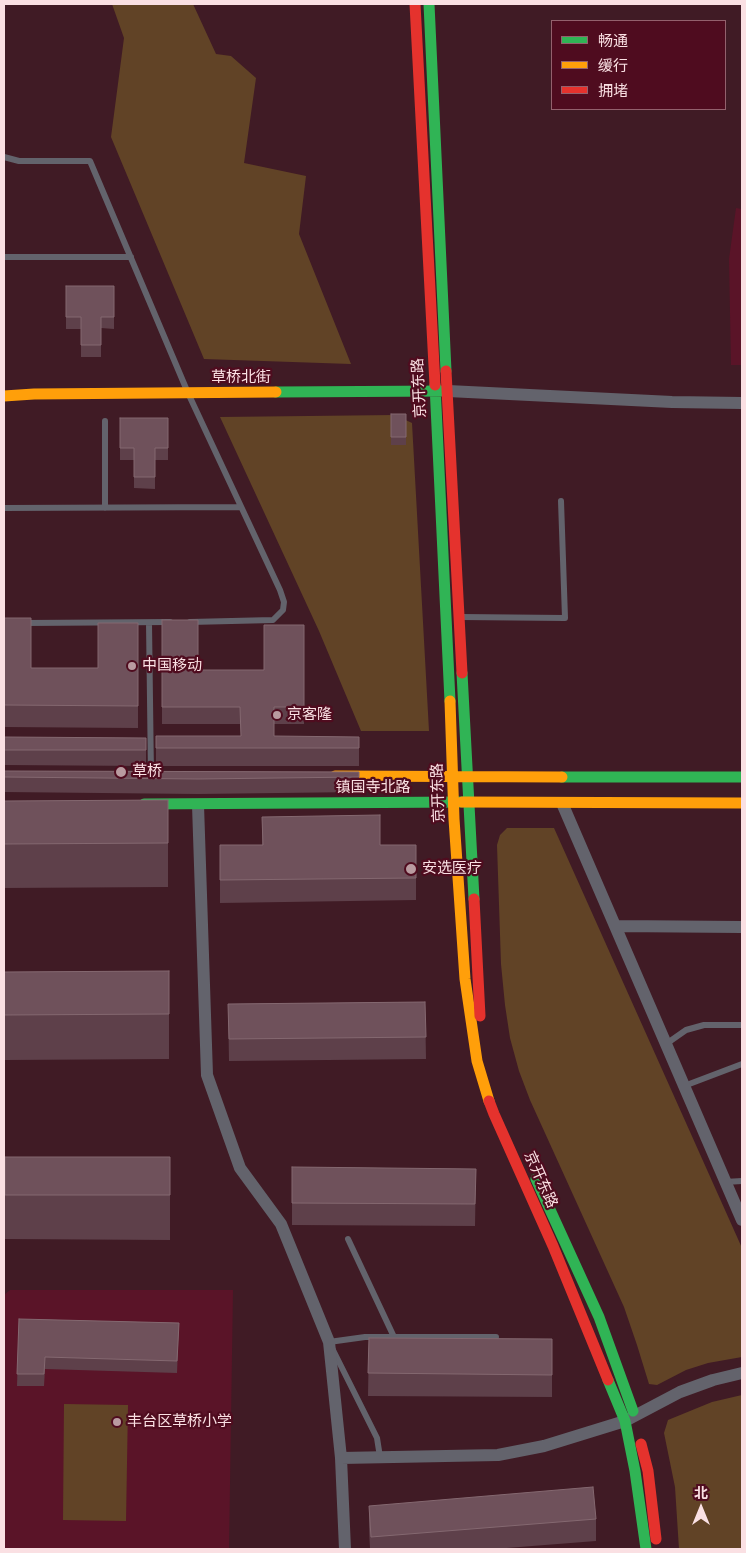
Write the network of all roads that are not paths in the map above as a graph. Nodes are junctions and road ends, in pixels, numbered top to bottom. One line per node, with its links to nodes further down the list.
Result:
1 (415, 4): 6 (street, 京开东路)
2 (429, 4): 6 (street, 京开东路)
3 (4, 157): 5 (lane)
4 (4, 256): 5 (lane)
5 (131, 257): 7 (lane)
6 (441, 391): 7 (street, 草桥北街); 9 (street); 15 (street, 京开东路); 16 (street, 京开东路)
7 (188, 393): 8 (street, 草桥北街); 12 (lane)
8 (4, 396)
9 (742, 403)
10 (105, 421): 14 (lane)
11 (561, 501): 16 (lane)
12 (241, 507): 14 (lane); 18 (lane)
13 (4, 508): 14 (lane)
14 (105, 508)
15 (447, 617): 16 (lane); 23 (street, 京开东路)
16 (460, 617): 24 (street, 京开东路)
17 (178, 622): 20 (lane)
18 (187, 622)
19 (14, 623): 20 (lane)
20 (149, 623): 21 (lane)
21 (151, 776)
22 (328, 776): 23 (street, 镇国寺北路)
23 (453, 776): 24 (street, 镇国寺北路); 26 (street, 京开东路)
24 (468, 776): 25 (street, 镇国寺北路); 27 (street, 京开东路)
25 (742, 777)
26 (454, 802): 27 (street, 镇国寺北路); 31 (street, 镇国寺北路); 48 (street, 京开东路)
27 (470, 802): 28 (street, 镇国寺北路); 35 (street, 京开东路)
28 (562, 803): 29 (street, 镇国寺北路); 32 (street)
29 (742, 803)
30 (130, 804): 31 (street, 镇国寺北路)
31 (198, 805): 46 (street)
32 (615, 926): 33 (street); 36 (street)
33 (742, 927)
34 (742, 1025): 36 (lane)
35 (485, 1042)
36 (666, 1044): 38 (street)
37 (742, 1064): 38 (lane)
38 (684, 1086): 41 (street)
39 (532, 1168): 48 (street, 京开东路)
40 (742, 1181): 41 (lane)
41 (725, 1182): 42 (street)
42 (742, 1220)
43 (348, 1239): 44 (lane)
44 (394, 1337): 45 (lane); 46 (lane)
45 (496, 1337)
46 (329, 1342): 49 (lane); 50 (street)
47 (742, 1373): 48 (street)
48 (630, 1418): 49 (street); 52 (street, 京开东路); 53 (street, 京开东路)
49 (380, 1457): 50 (street)
50 (342, 1458): 51 (street)
51 (345, 1549)
52 (646, 1549)
53 (658, 1549)

